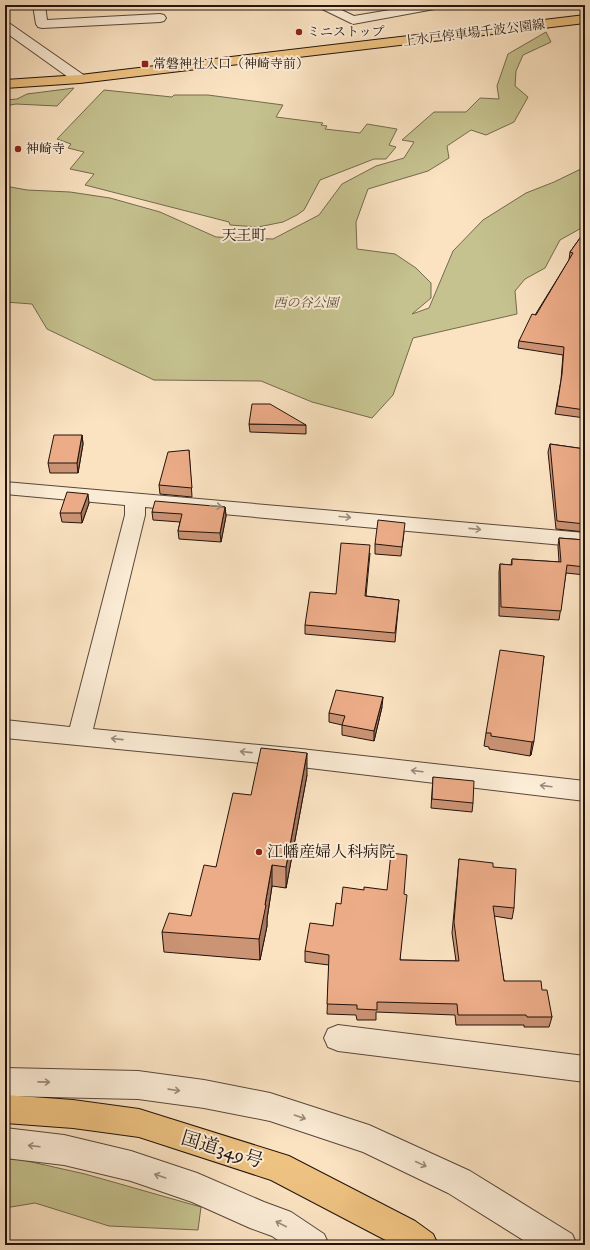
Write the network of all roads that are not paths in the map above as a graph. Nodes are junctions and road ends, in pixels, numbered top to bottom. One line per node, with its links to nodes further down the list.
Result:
1 (39, 5): 4 (street)
2 (322, 5): 3 (street)
3 (440, 5)
4 (160, 18)
5 (585, 19): 7 (main road, 上水戸停車場千波公園線)
6 (5, 26): 7 (street)
7 (80, 79): 8 (main road, 上水戸停車場千波公園線)
8 (5, 84)
9 (5, 488): 10 (street)
10 (135, 500): 11 (street, one-way to 11); 13 (street)
11 (585, 540)
12 (5, 729): 13 (street)
13 (79, 736): 14 (street, one-way to 13)
14 (585, 791)
15 (338, 1038): 16 (street)
16 (585, 1069)
17 (5, 1082): 22 (street, one-way to 22)
18 (5, 1109): 21 (main road, 国道349号)
19 (5, 1142): 20 (street, one-way to 19)
20 (313, 1245)
21 (422, 1245)
22 (561, 1245)

